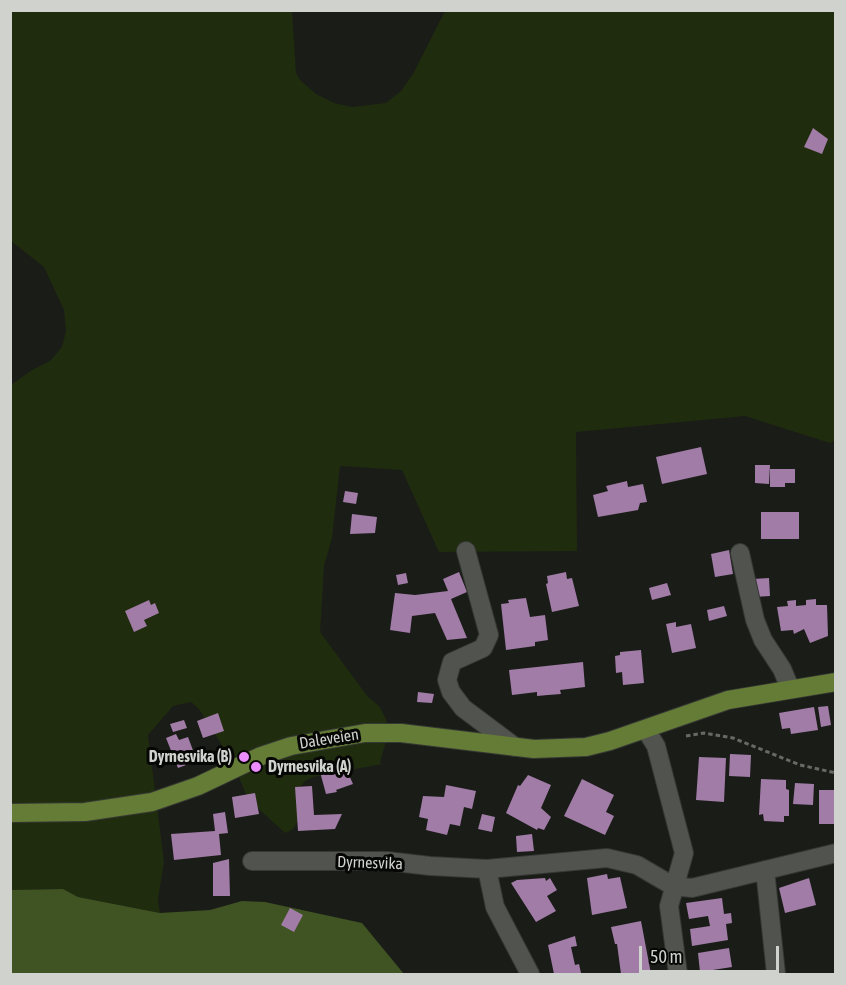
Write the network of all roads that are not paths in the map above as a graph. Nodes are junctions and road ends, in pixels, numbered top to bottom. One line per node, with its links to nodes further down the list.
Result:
1 (466, 550): 6 (street)
2 (740, 553): 4 (street)
3 (836, 682): 4 (main road, Daleveien)
4 (790, 688): 5 (main road, Daleveien)
5 (646, 730): 6 (main road, Daleveien); 12 (street)
6 (515, 747): 7 (main road, Daleveien)
7 (10, 813)
8 (836, 853): 11 (street)
9 (252, 861): 10 (street, Dyrnesvika)
10 (487, 868): 12 (street, Dyrnesvika); 13 (street)
11 (765, 870): 12 (street); 15 (street)
12 (673, 886): 14 (street)
13 (530, 975)
14 (678, 975)
15 (776, 975)

